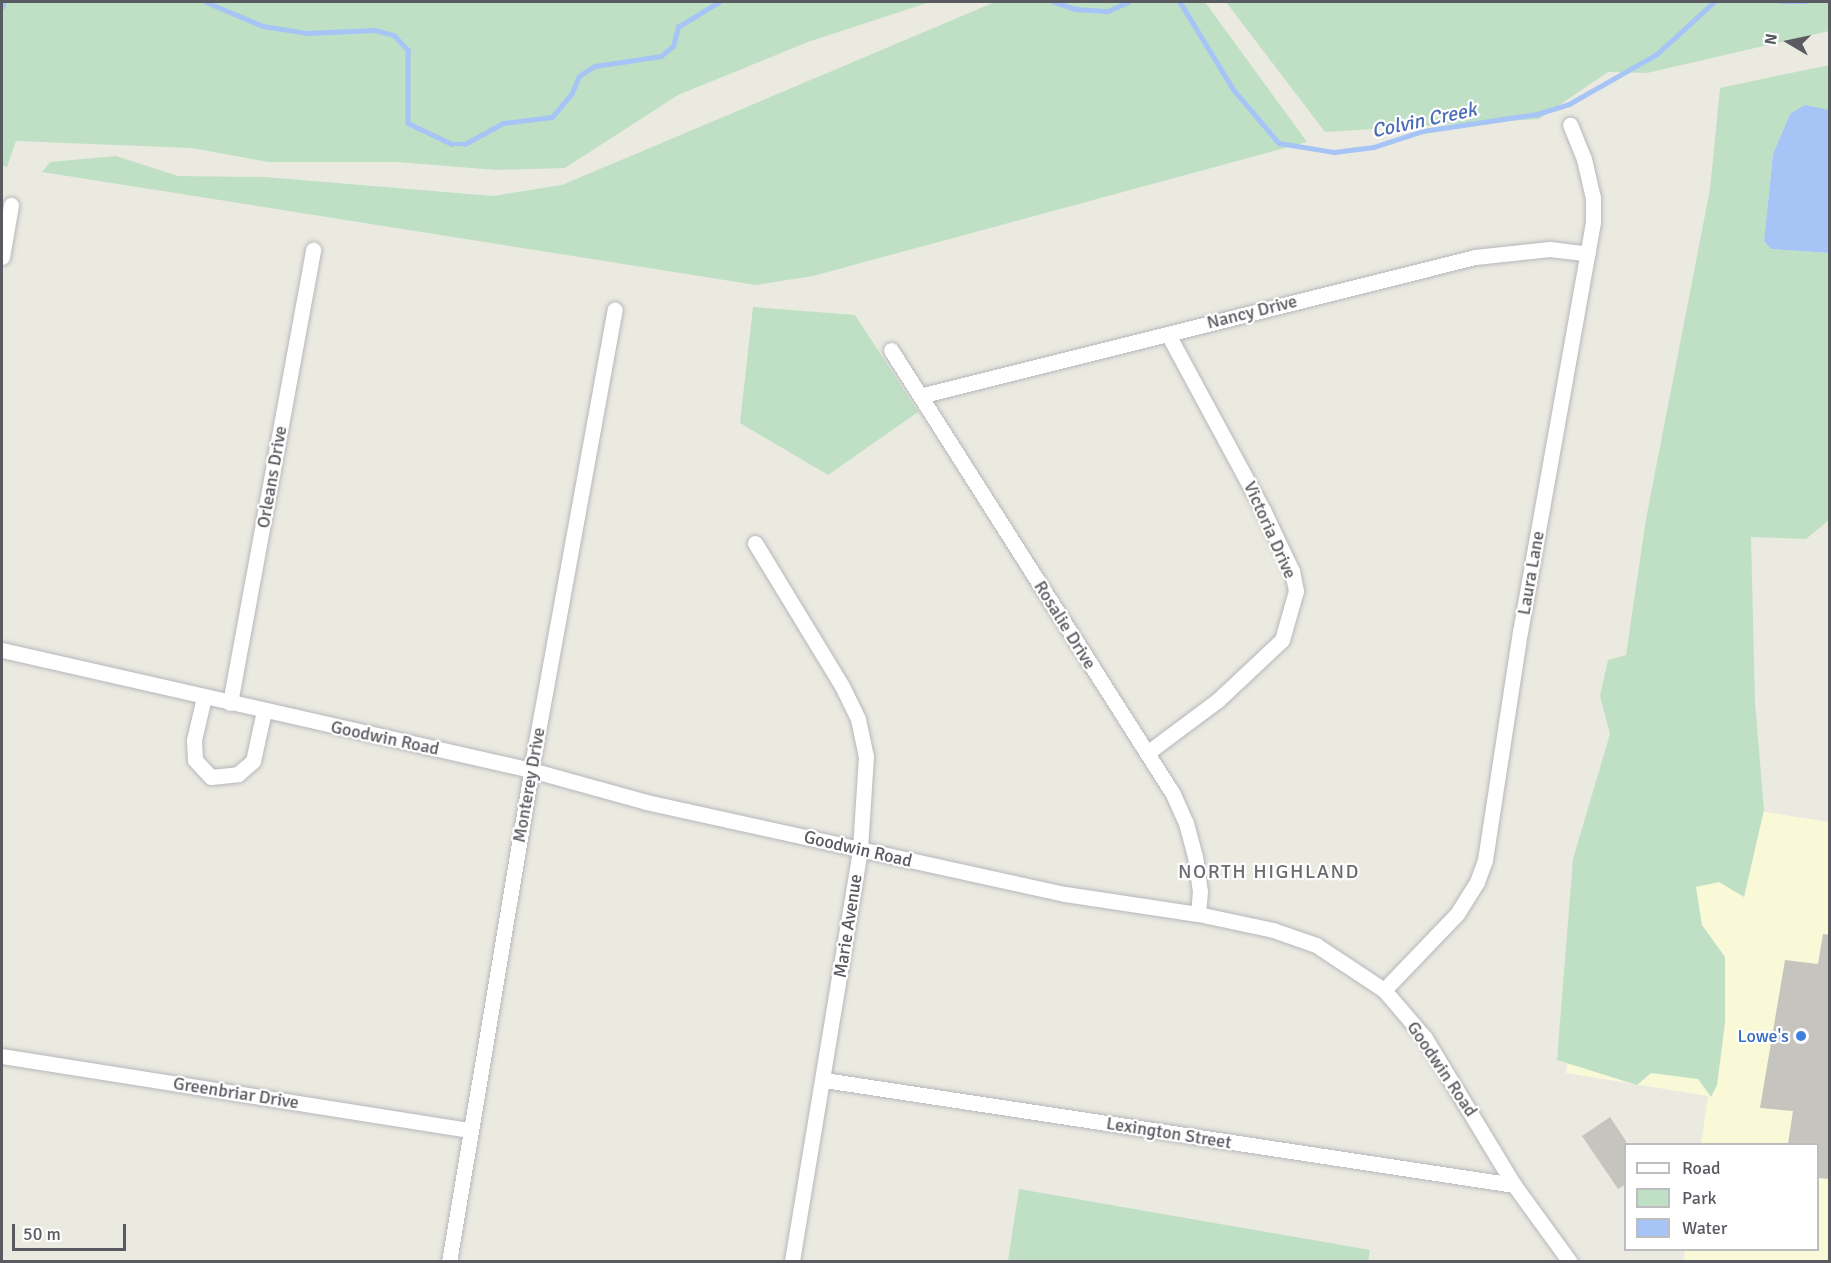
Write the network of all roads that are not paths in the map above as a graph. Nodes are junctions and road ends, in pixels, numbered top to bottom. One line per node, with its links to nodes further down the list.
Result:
1 (1570, 125): 4 (street, Laura Lane)
2 (11, 205): 5 (street)
3 (313, 250): 13 (street, Orleans Drive)
4 (1588, 255): 7 (street, Nancy Drive); 19 (street, Laura Lane)
5 (2, 256)
6 (615, 309): 16 (street, Monterey Drive)
7 (1168, 334): 9 (street, Nancy Drive); 15 (street, Victoria Drive)
8 (891, 350): 9 (street, Rosalie Drive)
9 (920, 396): 15 (street, Rosalie Drive)
10 (755, 543): 17 (street, Marie Avenue)
11 (2, 650): 12 (street, Goodwin Road)
12 (204, 697): 13 (street, Goodwin Road); 14 (street)
13 (230, 704): 14 (street, Goodwin Road)
14 (264, 711): 16 (street, Goodwin Road)
15 (1147, 753): 18 (street, Rosalie Drive)
16 (531, 770): 17 (street, Goodwin Road); 22 (street, Monterey Drive)
17 (860, 850): 18 (street, Goodwin Road); 21 (street, Marie Avenue)
18 (1198, 914): 19 (street, Goodwin Road)
19 (1384, 990): 23 (street, Goodwin Road)
20 (2, 1056): 22 (street, Greenbriar Drive)
21 (824, 1080): 23 (street, Lexington Street); 25 (street, Marie Avenue)
22 (470, 1130): 24 (street, Monterey Drive)
23 (1514, 1185): 26 (street, Goodwin Road)
24 (449, 1262)
25 (792, 1262)
26 (1570, 1262)

